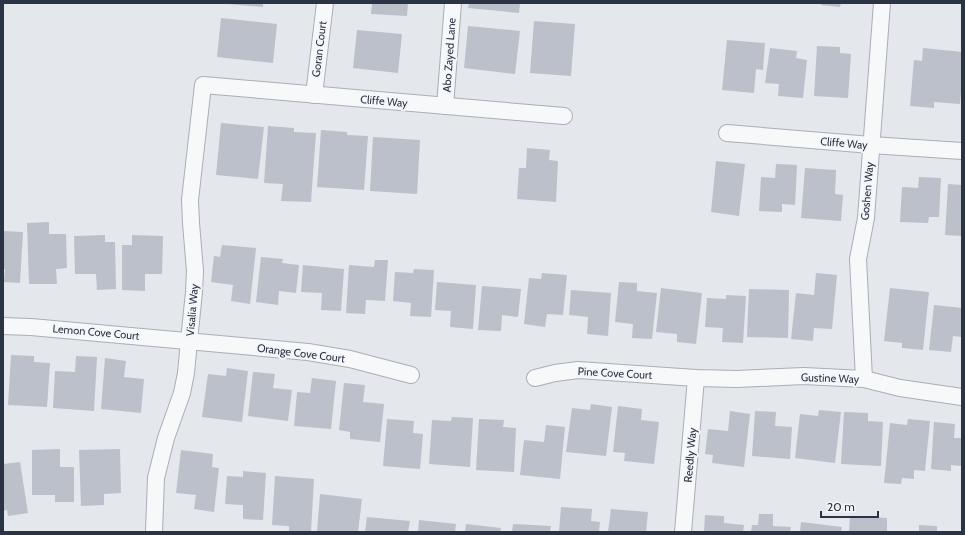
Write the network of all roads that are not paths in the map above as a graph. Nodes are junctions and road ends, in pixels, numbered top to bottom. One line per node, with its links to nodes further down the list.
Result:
1 (325, 3): 5 (street, Goran Court)
2 (453, 3): 6 (street, Abo Zayed Lane)
3 (882, 3): 9 (street, Goshen Way)
4 (203, 85): 5 (street, Cliffe Way); 12 (street, Visalia Way)
5 (314, 95): 6 (street, Cliffe Way)
6 (445, 106): 7 (street, Cliffe Way)
7 (564, 116)
8 (727, 133): 9 (street, Cliffe Way)
9 (871, 145): 10 (street, Cliffe Way); 16 (street, Goshen Way)
10 (962, 151)
11 (3, 326): 12 (street, Lemon Cove Court)
12 (189, 340): 13 (street, Orange Cove Court); 18 (street, Visalia Way)
13 (411, 375)
14 (535, 378): 15 (street, Pine Cove Court)
15 (696, 378): 16 (street, Gustine Way); 19 (street, Reedly Way)
16 (864, 379): 17 (street, Gustine Way)
17 (962, 397)
18 (154, 532)
19 (683, 532)

